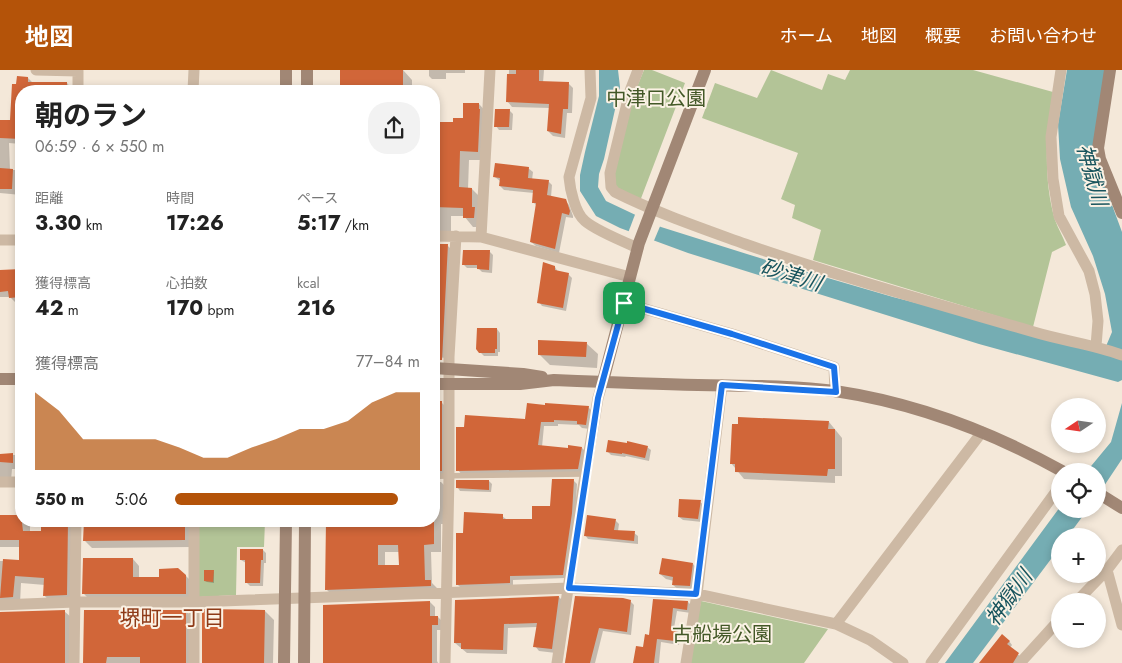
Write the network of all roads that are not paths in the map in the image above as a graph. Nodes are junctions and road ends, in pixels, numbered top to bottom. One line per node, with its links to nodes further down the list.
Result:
1 (36, 70): 11 (street)
2 (194, 70): 12 (street)
3 (286, 70): 13 (street)
4 (307, 70): 14 (street)
5 (490, 70): 19 (street)
6 (590, 70): 22 (street)
7 (638, 70): 15 (street)
8 (706, 70): 15 (street)
9 (1061, 70): 25 (street)
10 (1110, 70): 16 (street)
11 (78, 85)
12 (193, 85)
13 (286, 85)
14 (307, 85)
15 (650, 213): 22 (street); 25 (street)
16 (1122, 213)
17 (440, 236): 18 (street)
18 (456, 236): 19 (street); 28 (street)
19 (481, 237): 23 (street)
20 (0, 240): 21 (street)
21 (15, 240)
22 (638, 245): 23 (street)
23 (630, 277): 24 (street)
24 (624, 303): 32 (street); 36 (street)
25 (1096, 346): 26 (street)
26 (1122, 355)
27 (440, 368): 28 (street)
28 (449, 368): 31 (street); 34 (street)
29 (0, 379): 30 (street)
30 (15, 379)
31 (554, 380): 32 (street); 34 (street)
32 (603, 382): 35 (street); 39 (street)
33 (440, 384): 34 (street)
34 (449, 384): 41 (street)
35 (722, 385): 36 (street); 56 (street)
36 (836, 392): 37 (street)
37 (982, 432): 38 (street); 62 (street)
38 (1051, 465)
39 (586, 474): 41 (lane); 53 (street)
40 (440, 476): 41 (lane)
41 (449, 476): 54 (street)
42 (0, 482): 43 (street)
43 (15, 482)
44 (1051, 498): 73 (street)
45 (1106, 498): 46 (street)
46 (1122, 508)
47 (76, 527): 59 (street)
48 (194, 527): 60 (street)
49 (286, 527): 58 (street)
50 (305, 527): 57 (street)
51 (1122, 550): 52 (street)
52 (1108, 570): 55 (street); 63 (street)
53 (569, 588): 54 (street); 56 (street); 70 (street)
54 (447, 592): 57 (street); 69 (street)
55 (1085, 593)
56 (696, 594): 62 (street); 71 (street)
57 (304, 597): 58 (street); 68 (street)
58 (285, 598): 60 (street); 67 (street)
59 (75, 602): 60 (street); 61 (street); 65 (street)
60 (194, 602): 66 (street)
61 (0, 605)
62 (836, 624): 72 (street)
63 (1122, 626)
64 (1051, 629): 74 (street)
65 (74, 663)
66 (194, 663)
67 (284, 663)
68 (304, 663)
69 (445, 663)
70 (557, 663)
71 (686, 663)
72 (903, 663)
73 (931, 663)
74 (1020, 663)

